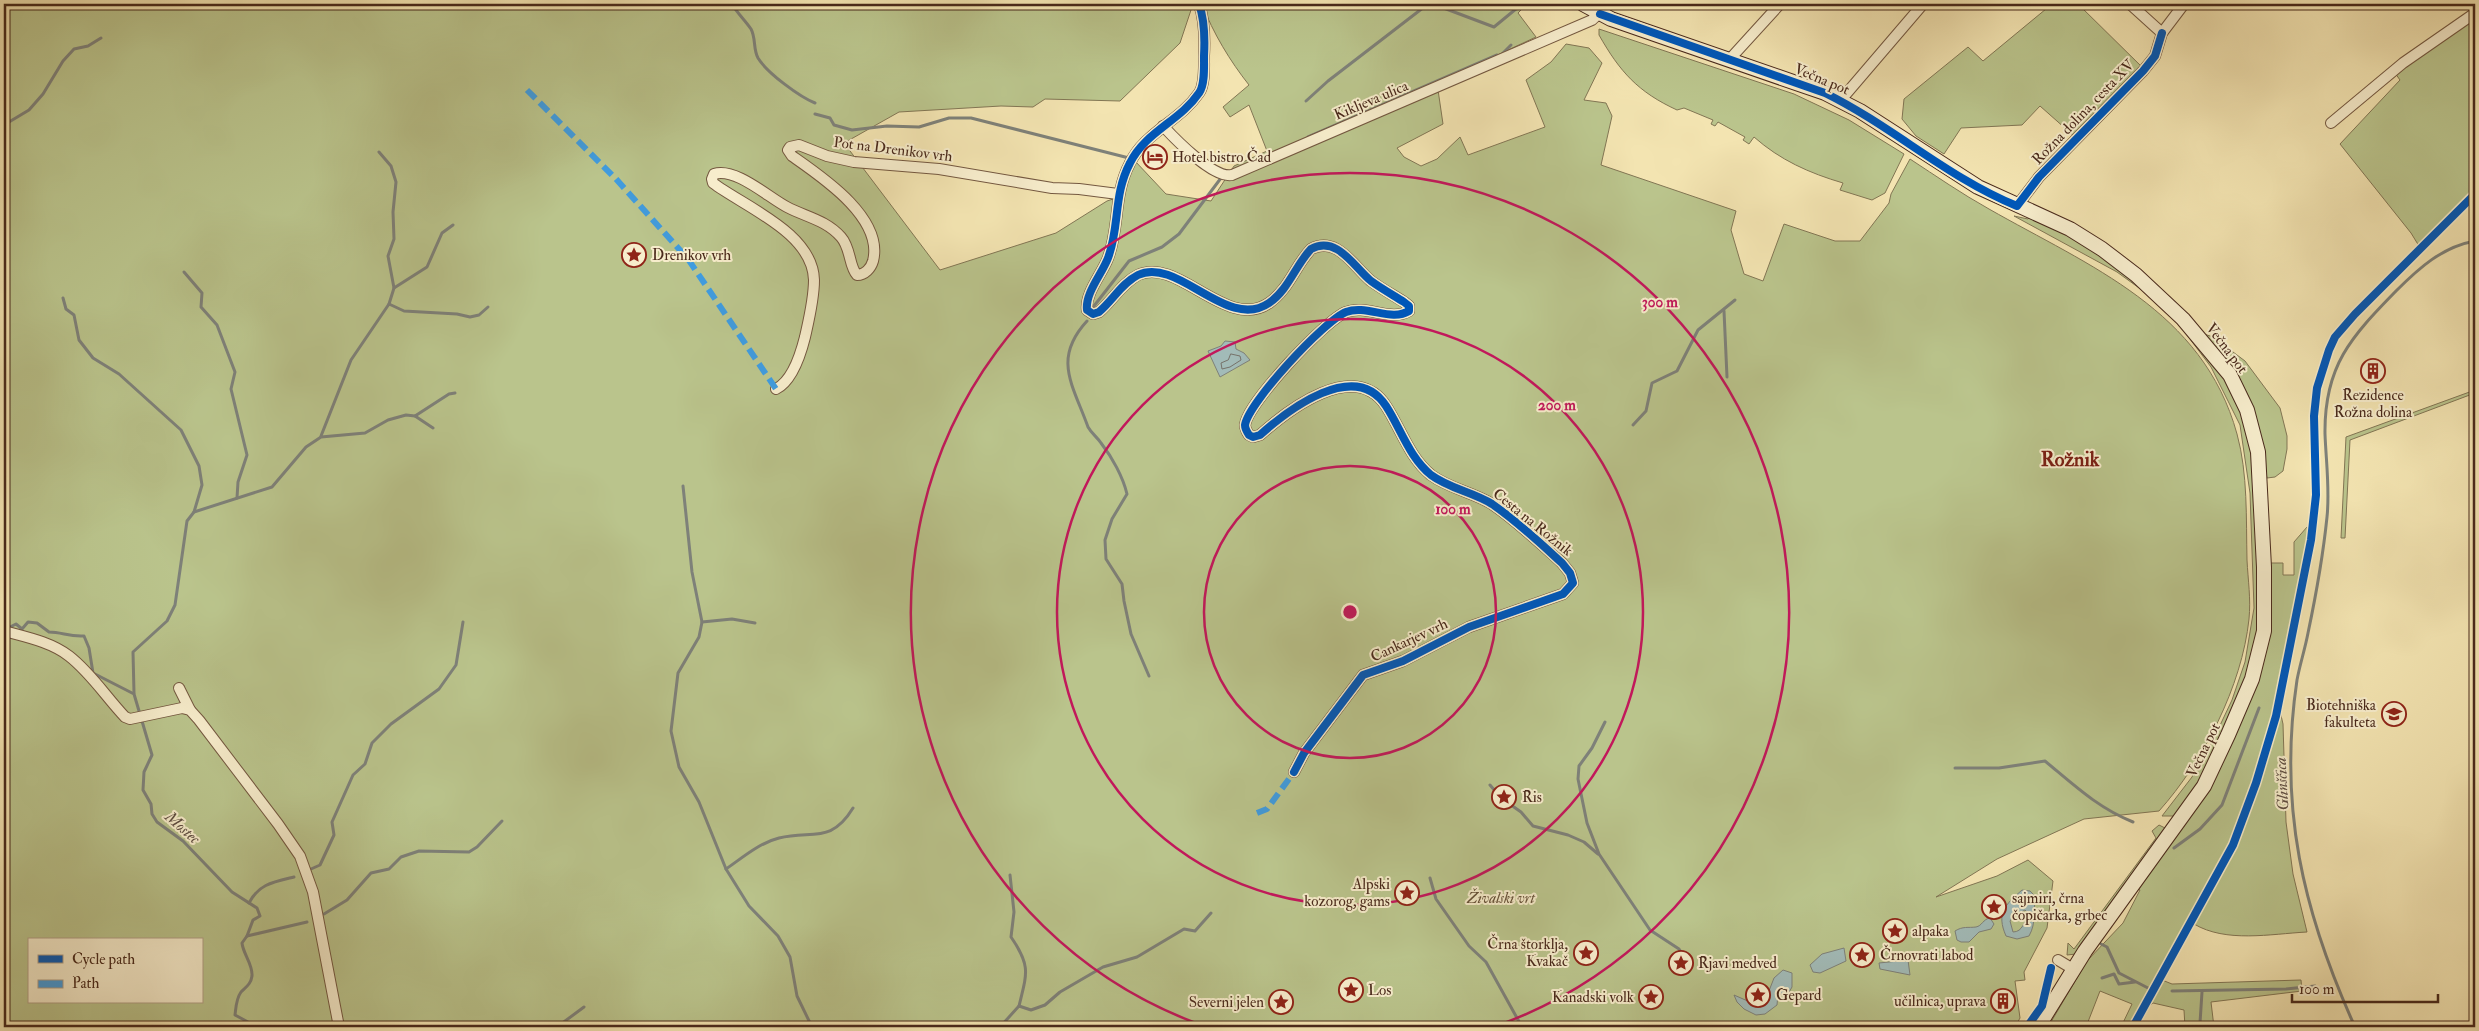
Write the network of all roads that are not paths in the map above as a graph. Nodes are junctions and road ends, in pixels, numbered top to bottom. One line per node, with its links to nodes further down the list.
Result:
1 (1199, 4): 13 (street, Cesta na Rožnik)
2 (1582, 4): 7 (main road, Večna pot)
3 (1780, 4): 10 (street)
4 (2130, 4): 9 (street)
5 (2184, 4): 9 (street, Rožna dolina, cesta XV)
6 (1919, 5): 11 (street)
7 (1604, 9): 10 (main road, Večna pot); 13 (street, Kikljeva ulica)
8 (2475, 13): 12 (street)
9 (2162, 33): 15 (street, Rožna dolina, cesta XV)
10 (1729, 60): 11 (main road, Večna pot)
11 (1840, 100): 15 (main road, Večna pot)
12 (2330, 123)
13 (1163, 126): 14 (street, Cesta na Rožnik)
14 (1118, 194): 16 (street, Pot na Drenikov vrh); 17 (street, Cesta na Rožnik)
15 (2017, 206): 23 (main road, Večna pot)
16 (776, 389)
17 (1573, 583): 21 (street, Cankarjev vrh)
18 (4, 632): 20 (street)
19 (179, 688): 20 (street)
20 (190, 710): 24 (street)
21 (1294, 772)
22 (2058, 960): 23 (street)
23 (2073, 969): 25 (main road, Večna pot)
24 (339, 1027)
25 (2038, 1027)

